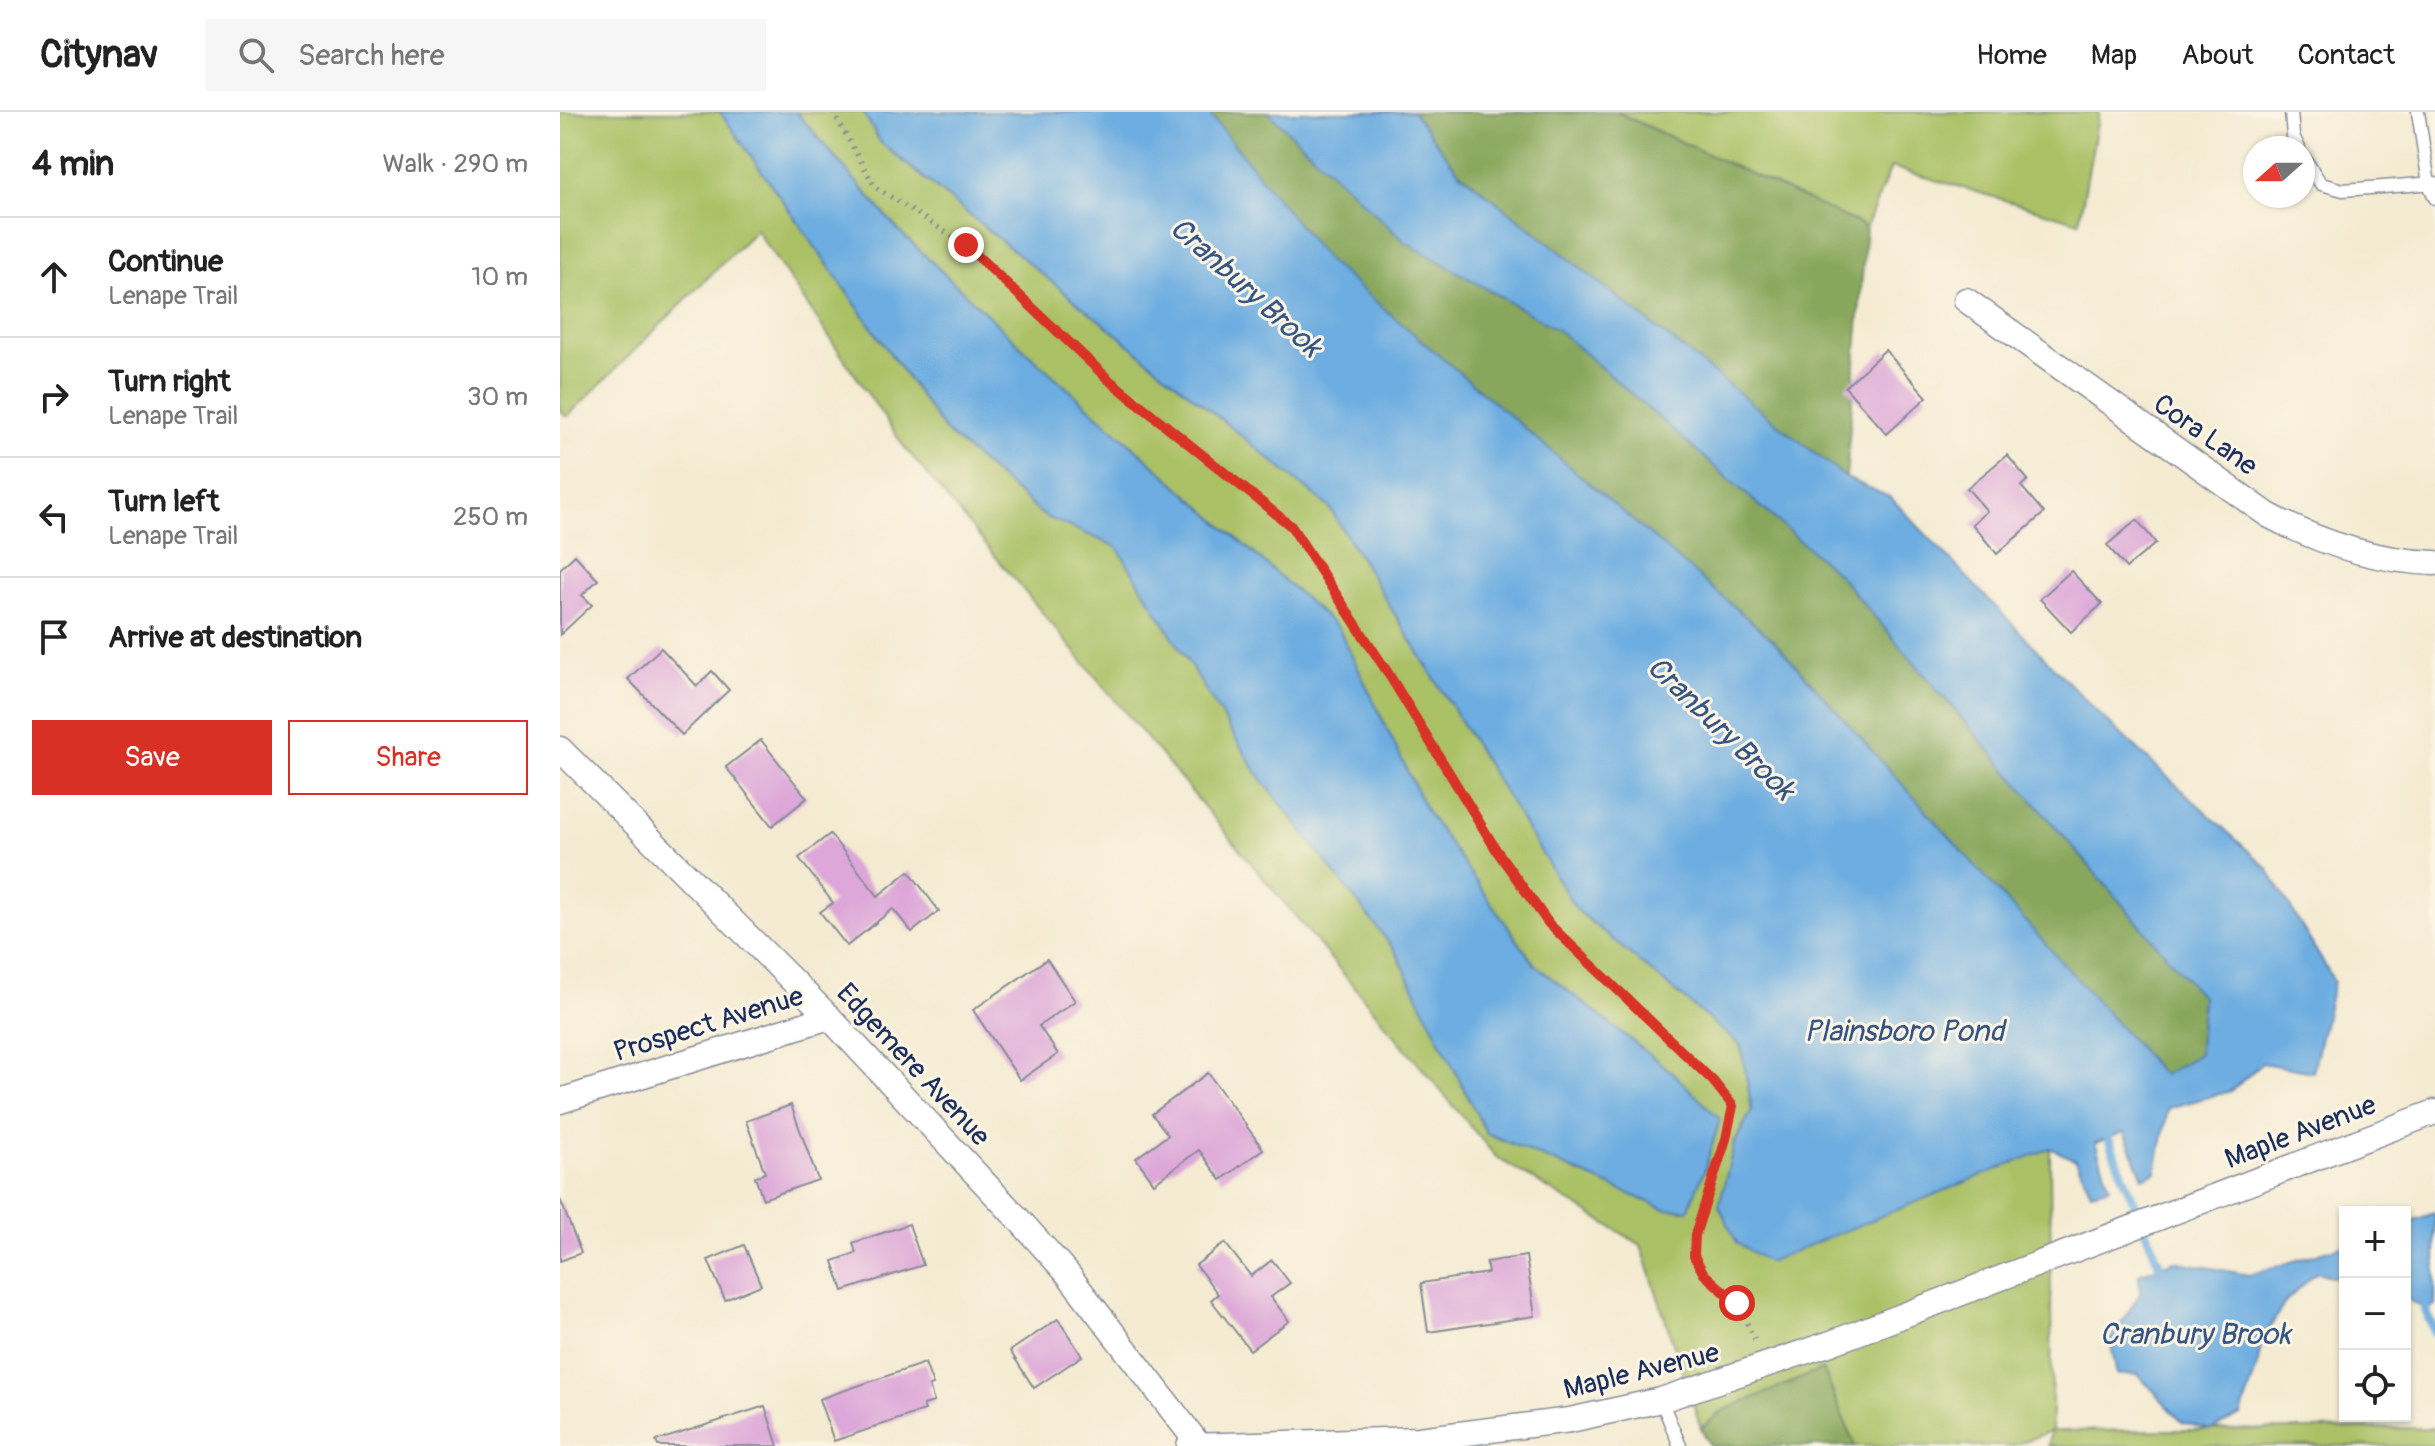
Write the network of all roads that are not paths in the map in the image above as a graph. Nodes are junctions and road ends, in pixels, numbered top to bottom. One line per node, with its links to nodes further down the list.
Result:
1 (2291, 112): 3 (lane)
2 (2418, 112): 5 (lane)
3 (2293, 136)
4 (2315, 175): 5 (lane)
5 (2432, 183): 6 (lane)
6 (2435, 198)
7 (1966, 300): 8 (street, Cora Lane)
8 (2435, 563)
9 (560, 749): 10 (street, Edgemere Avenue)
10 (829, 1017): 11 (street, Prospect Avenue); 14 (street, Edgemere Avenue)
11 (560, 1101)
12 (2435, 1112): 13 (street, Maple Avenue)
13 (1661, 1400): 14 (street, Maple Avenue); 15 (lane)
14 (1194, 1445)
15 (1680, 1446)

